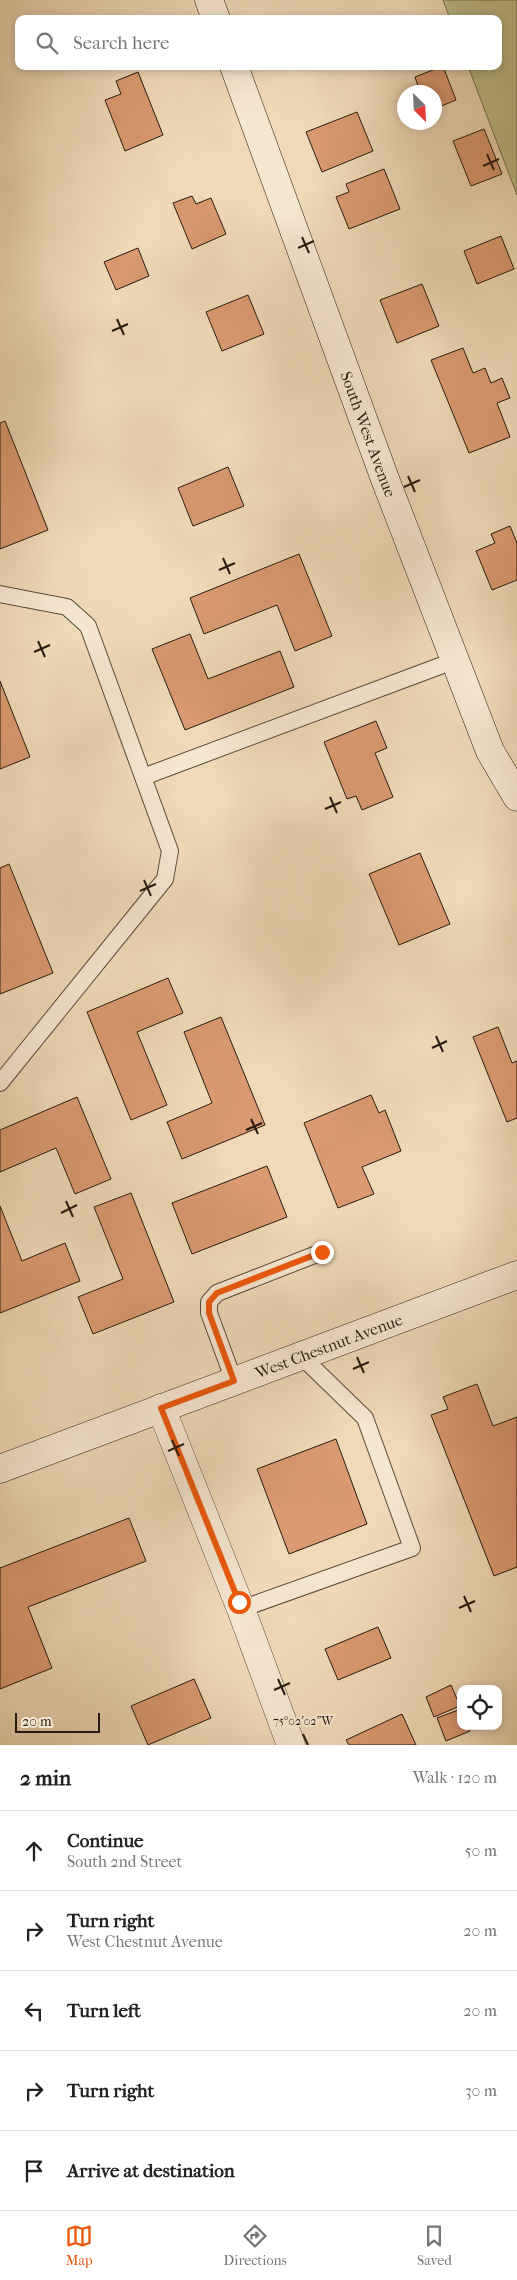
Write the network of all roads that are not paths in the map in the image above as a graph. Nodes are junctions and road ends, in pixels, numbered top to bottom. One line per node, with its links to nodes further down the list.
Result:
1 (209, 0): 2 (street)
2 (215, 15)
3 (235, 70): 5 (street, South West Avenue)
4 (0, 594): 6 (lane)
5 (456, 660): 6 (lane); 7 (street, South West Avenue)
6 (143, 777): 8 (lane)
7 (517, 797)
8 (0, 1083)
9 (322, 1252): 12 (lane)
10 (517, 1275): 11 (street, West Chestnut Avenue)
11 (301, 1356): 12 (street, West Chestnut Avenue); 15 (lane)
12 (234, 1381): 13 (street, West Chestnut Avenue)
13 (161, 1408): 14 (street, West Chestnut Avenue); 15 (street)
14 (1, 1465)
15 (241, 1609): 16 (street)
16 (291, 1745)

